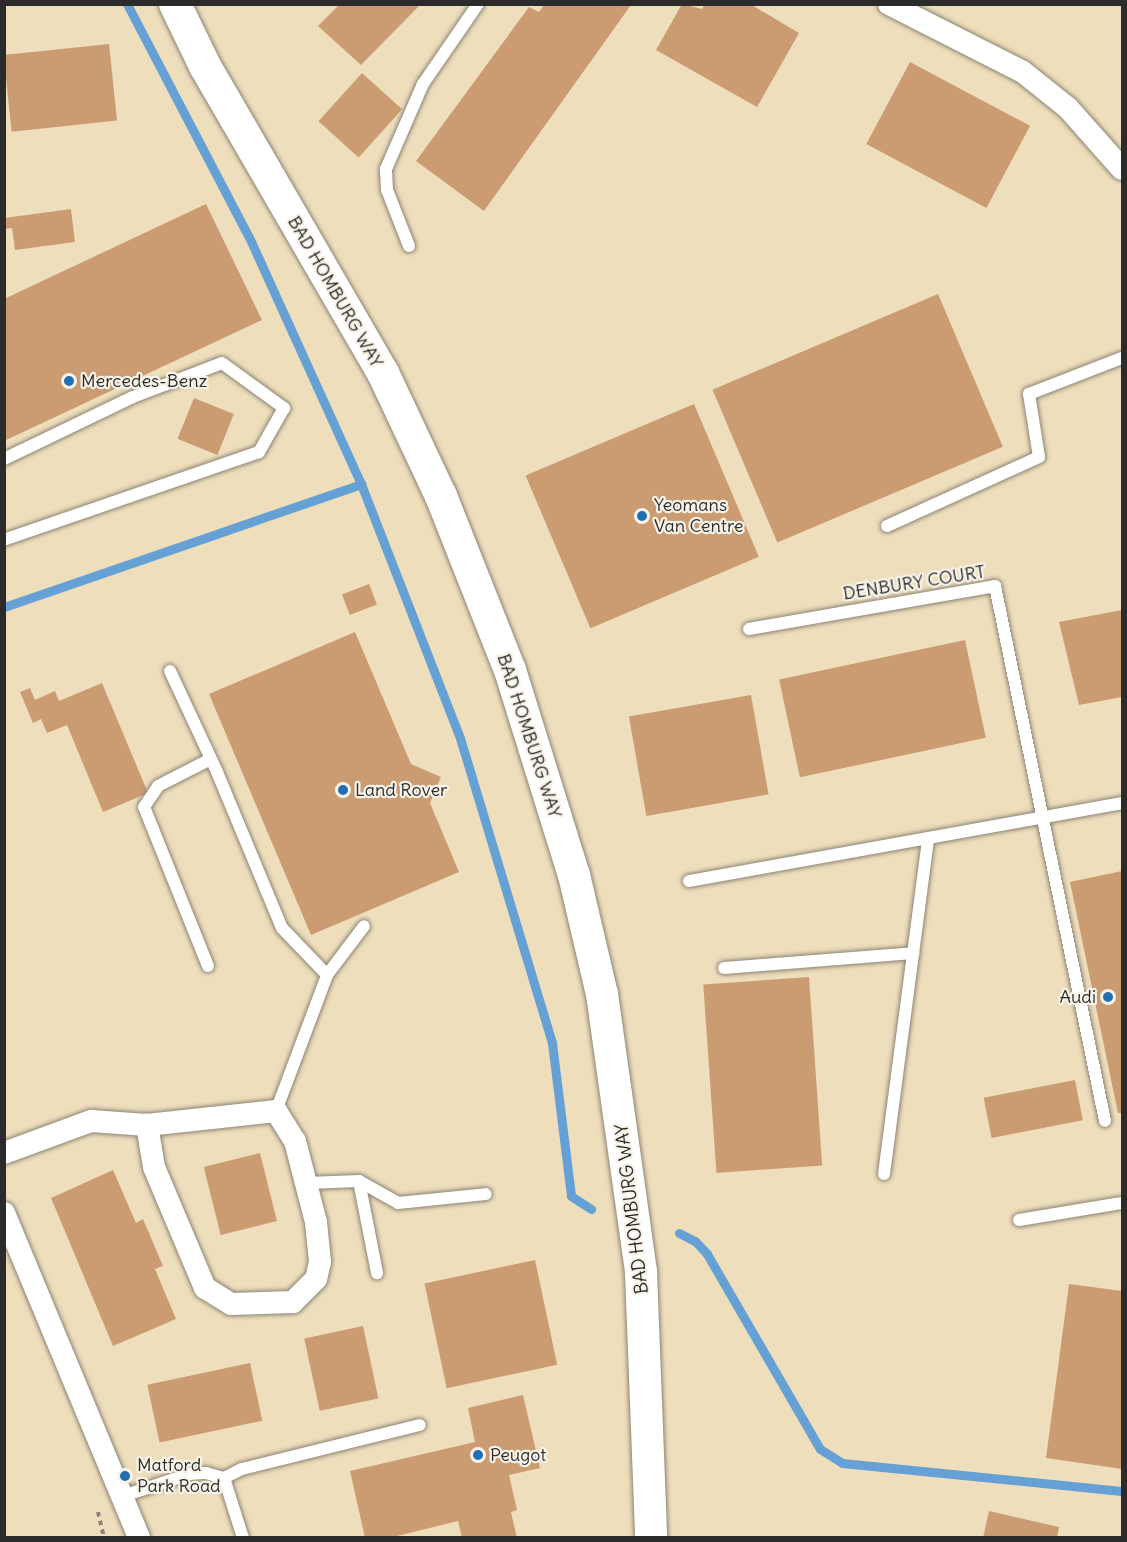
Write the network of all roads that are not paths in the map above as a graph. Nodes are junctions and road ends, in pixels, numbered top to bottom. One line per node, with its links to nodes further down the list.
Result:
1 (175, 4): 39 (main road, BAD HOMBURG WAY)
2 (478, 4): 5 (lane)
3 (889, 4): 4 (street)
4 (1121, 163)
5 (410, 246)
6 (1122, 358): 8 (lane)
7 (4, 459): 9 (lane)
8 (887, 526)
9 (4, 540)
10 (748, 629): 14 (lane, DENBURY COURT)
11 (170, 671): 12 (lane)
12 (211, 759): 19 (lane); 21 (lane)
13 (1122, 803): 14 (lane)
14 (1044, 817): 15 (lane); 23 (lane)
15 (928, 838): 16 (lane); 18 (lane)
16 (689, 881)
17 (364, 926): 21 (lane)
18 (913, 953): 20 (lane); 26 (lane)
19 (208, 966)
20 (724, 968)
21 (327, 975): 22 (lane)
22 (276, 1112): 24 (street); 28 (street)
23 (1105, 1120)
24 (147, 1125): 25 (street); 28 (street)
25 (4, 1153)
26 (884, 1174)
27 (359, 1181): 28 (lane); 29 (lane); 33 (lane)
28 (307, 1183)
29 (486, 1194)
30 (1122, 1203): 32 (lane)
31 (4, 1213): 36 (street)
32 (1019, 1220)
33 (377, 1273)
34 (420, 1425): 35 (lane)
35 (224, 1478): 36 (lane); 38 (lane)
36 (123, 1496): 37 (street)
37 (140, 1538)
38 (243, 1538)
39 (651, 1538)

